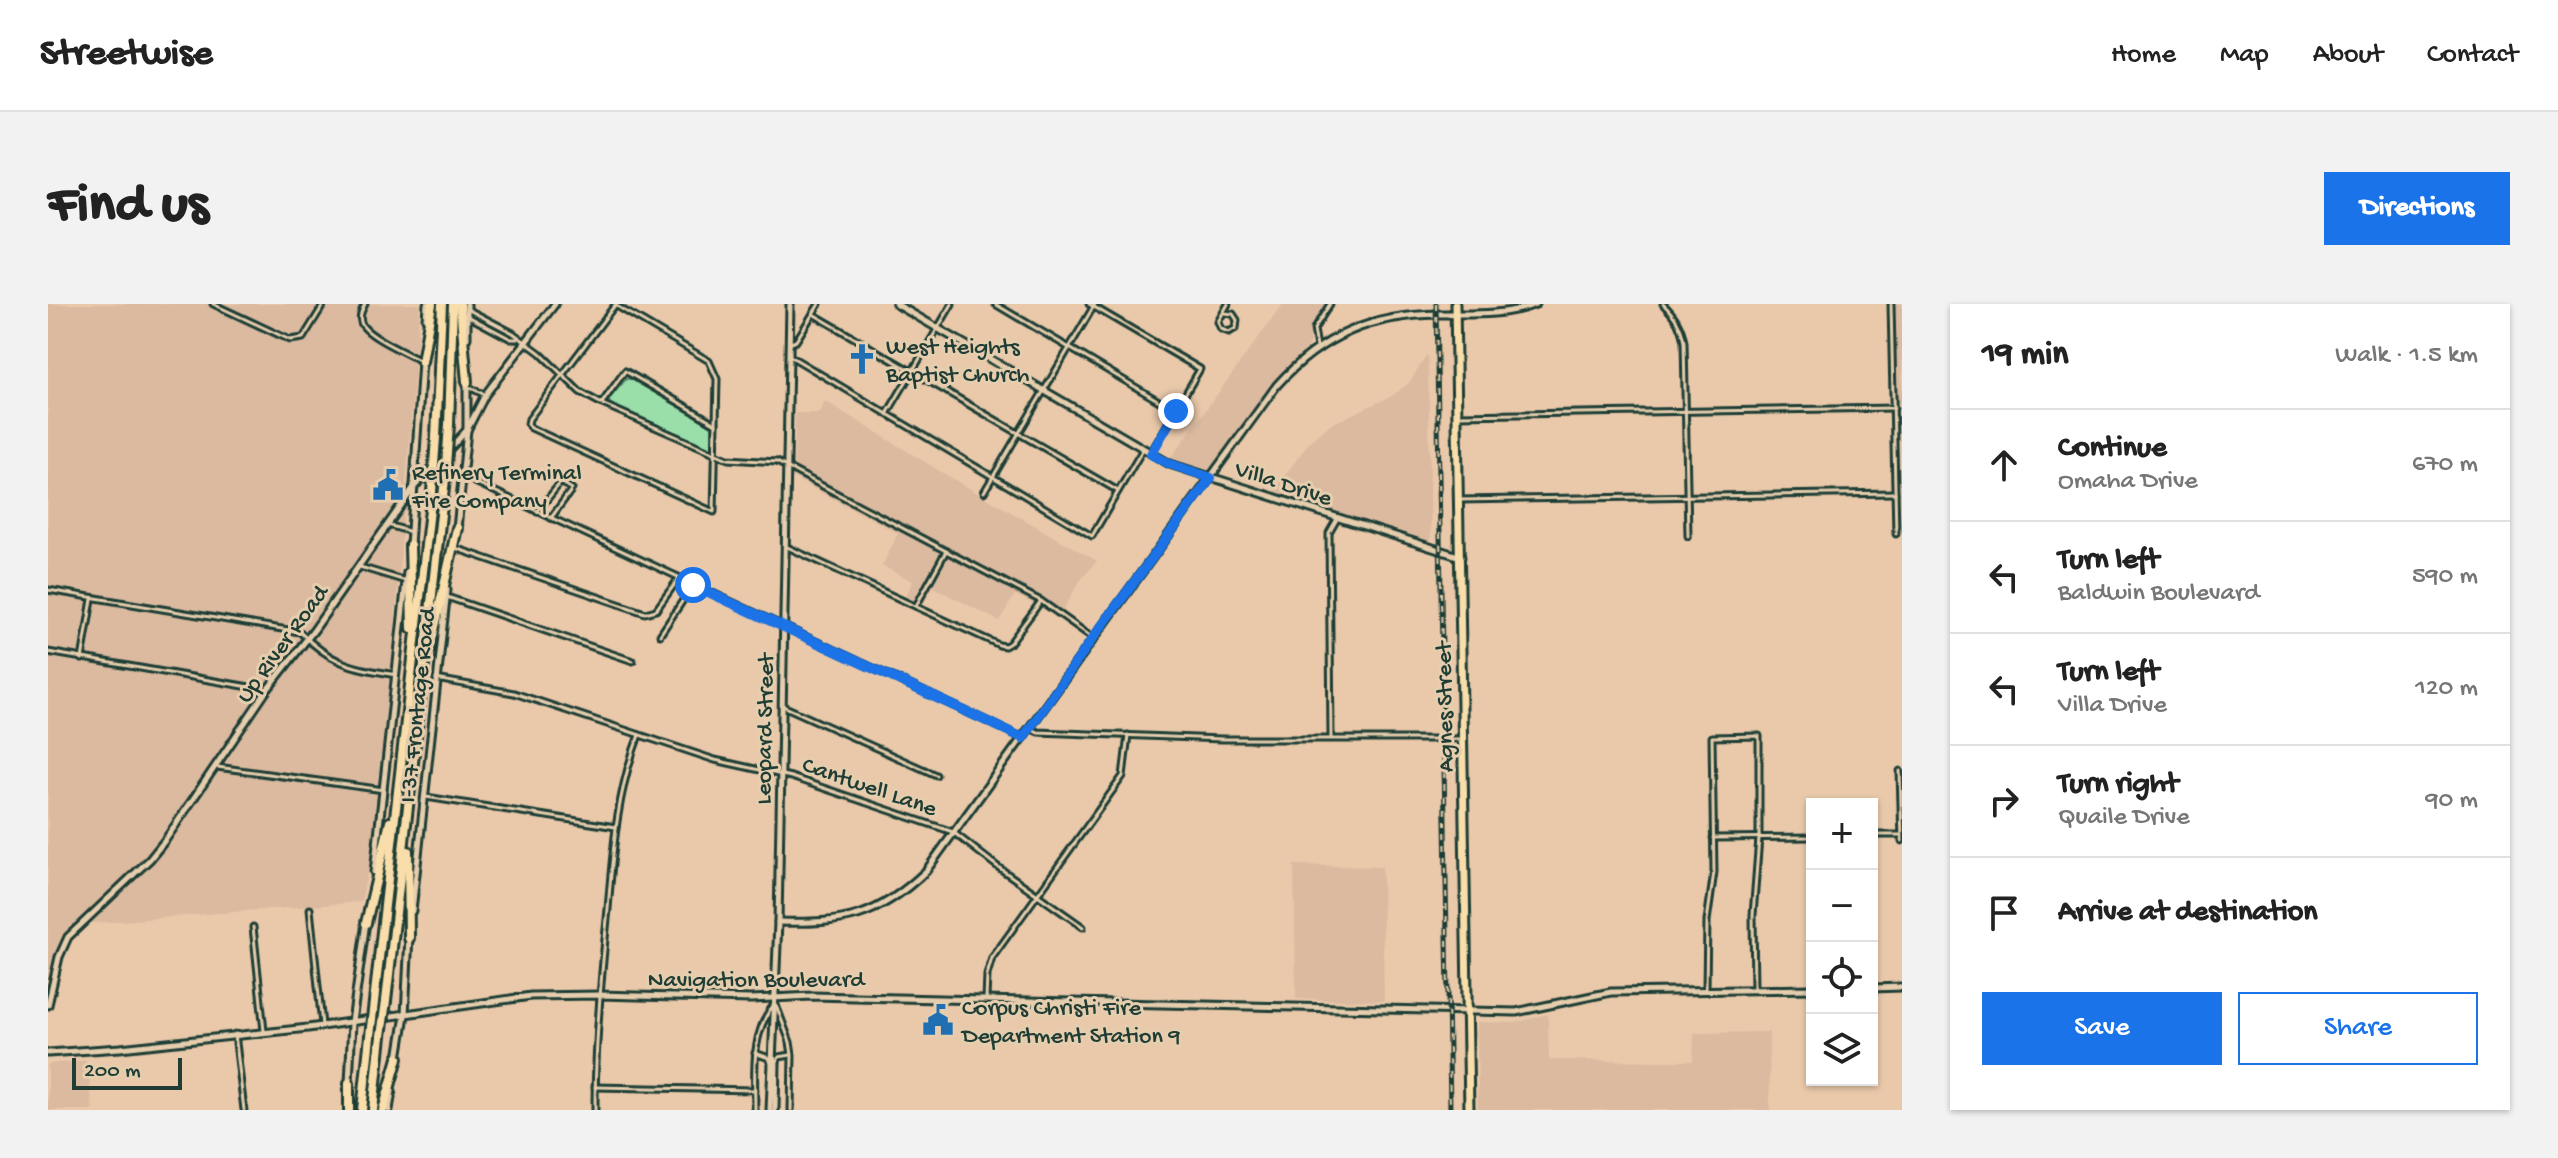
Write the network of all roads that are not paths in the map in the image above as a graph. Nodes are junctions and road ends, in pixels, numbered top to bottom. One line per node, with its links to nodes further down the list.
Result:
1 (213, 304): 2 (street)
2 (324, 304)
3 (365, 304): 31 (street)
4 (429, 304): 31 (highway)
5 (442, 304): 91 (highway, bridge)
6 (453, 304): 93 (highway, bridge)
7 (555, 304): 26 (main road, Up River Road)
8 (790, 304): 27 (main road, Leopard Street)
9 (819, 304): 23 (street)
10 (896, 304): 25 (main road, Villa Drive)
11 (952, 304): 25 (street)
12 (995, 304): 28 (street)
13 (1228, 304): 22 (street)
14 (1330, 304): 29 (street)
15 (1455, 304): 24 (main road, Agnes Street)
16 (1536, 304): 24 (main road)
17 (1663, 304): 40 (street)
18 (1891, 304): 38 (street)
19 (615, 305): 33 (street); 43 (street)
20 (1093, 305): 28 (street); 39 (street)
21 (465, 308): 26 (street); 34 (highway)
22 (1225, 313): 22 (street)
23 (813, 314): 27 (street); 32 (street)
24 (1456, 314): 29 (main road); 42 (main road, Agnes Street)
25 (937, 328): 32 (street); 35 (main road, Villa Drive)
26 (525, 343): 33 (street); 36 (main road, Up River Road)
27 (789, 344): 30 (main road, Leopard Street)
28 (1070, 347): 35 (street); 39 (street)
29 (1317, 347): 52 (main road)
30 (789, 355): 41 (street); 49 (main road, Leopard Street)
31 (422, 362): 53 (main road, I-37 Frontage Road)
32 (912, 372): 41 (street); 45 (street)
33 (562, 376): 37 (street); 48 (street)
34 (467, 384): 36 (street); 44 (main road, I-37 Frontage Road)
35 (1044, 391): 45 (street); 46 (main road, Villa Drive)
36 (485, 395): 44 (main road, Up River Road)
37 (602, 404): 43 (street); 48 (street)
38 (1894, 408): 40 (street); 56 (street)
39 (1176, 411): 47 (street)
40 (1686, 411): 42 (street); 57 (street)
41 (887, 414): 50 (street)
42 (1458, 415): 58 (main road, Agnes Street)
43 (716, 424): 48 (street)
44 (467, 430): 51 (main road, I-37 Frontage Road); 53 (main road, Up River Road)
45 (1019, 433): 50 (street); 54 (street)
46 (1143, 449): 47 (main road, Villa Drive); 54 (street)
47 (1151, 454): 52 (main road, Villa Drive)
48 (715, 455): 49 (street)
49 (786, 467): 68 (main road, Leopard Street); 70 (street)
50 (993, 476): 54 (street); 55 (street)
51 (464, 477): 59 (street); 63 (main road, I-37 Frontage Road)
52 (1211, 478): 61 (main road, Villa Drive); 83 (main road)
53 (414, 487): 62 (main road, Up River Road); 64 (main road, I-37 Frontage Road)
54 (1118, 491)
55 (984, 492)
56 (1895, 493): 57 (street); 65 (street)
57 (1686, 497): 58 (street); 66 (street)
58 (1459, 500): 71 (main road, Agnes Street)
59 (537, 512): 60 (street); 60 (street)
60 (551, 518): 73 (street)
61 (1337, 519): 71 (main road, Villa Drive); 98 (street)
62 (388, 525): 64 (street); 72 (main road, Up River Road)
63 (457, 528): 69 (main road, I-37 Frontage Road); 93 (highway)
64 (411, 532): 67 (main road, I-37 Frontage Road)
65 (1896, 534)
66 (1688, 536)
67 (410, 545): 74 (main road, I-37 Frontage Road); 91 (highway)
68 (784, 545): 80 (street); 81 (main road, Leopard Street)
69 (454, 547): 73 (street); 77 (main road, I-37 Frontage Road)
70 (946, 551): 79 (street); 80 (street)
71 (1461, 557): 99 (main road, Agnes Street)
72 (358, 567): 74 (street); 84 (main road, Up River Road)
73 (679, 578): 75 (street)
74 (406, 581): 88 (main road, I-37 Frontage Road)
75 (693, 585): 81 (street); 82 (street)
76 (48, 590): 78 (street)
77 (446, 596): 87 (street); 89 (main road, I-37 Frontage Road)
78 (92, 599): 84 (street); 86 (street)
79 (1041, 601): 80 (street); 83 (street)
80 (916, 606)
81 (783, 626): 92 (main road, Leopard Street); 97 (street)
82 (660, 635)
83 (1093, 638): 94 (main road)
84 (307, 640): 88 (street); 90 (main road, Up River Road)
85 (48, 652): 86 (street)
86 (82, 659): 90 (street)
87 (633, 661)
88 (396, 675): 105 (main road, I-37 Frontage Road)
89 (436, 679): 95 (street, Cantwell Lane); 106 (main road, I-37 Frontage Road)
90 (267, 690): 100 (main road, Up River Road)
91 (410, 691): 104 (highway)
92 (782, 705): 102 (main road, Leopard Street); 103 (street)
93 (417, 720): 107 (highway)
94 (1030, 728): 96 (street); 97 (main road)
95 (639, 735): 102 (street, Cantwell Lane); 108 (street)
96 (1128, 735): 98 (street); 116 (street)
97 (1023, 738): 109 (main road)
98 (1331, 739): 99 (street)
99 (1463, 739): 132 (main road, Agnes Street)
100 (214, 766): 105 (street); 131 (main road, Up River Road)
101 (1900, 771): 111 (street)
102 (781, 774): 109 (street, Cantwell Lane); 118 (main road, Leopard Street)
103 (936, 775)
104 (398, 786): 119 (highway); 148 (highway, bridge)
105 (384, 790): 119 (main road, I-37 Frontage Road)
106 (424, 797): 108 (street); 122 (main road, I-37 Frontage Road)
107 (407, 819): 122 (highway); 149 (highway, bridge)
108 (616, 827): 128 (street)
109 (953, 832): 116 (street, Cantwell Lane); 118 (main road)
110 (1878, 835): 111 (street)
111 (1902, 835): 115 (street)
112 (1806, 837): 114 (street)
113 (1713, 838): 114 (street); 114 (street); 127 (street)
114 (1759, 838): 125 (street)
115 (1902, 841)
116 (1038, 894): 121 (street, Cantwell Lane); 129 (street)
117 (310, 909): 135 (street)
118 (778, 922): 130 (main road, Leopard Street)
119 (366, 923): 134 (main road, I-37 Frontage Road)
120 (253, 927): 136 (street)
121 (1083, 927)
122 (409, 938): 133 (main road, I-37 Frontage Road)
123 (1902, 987): 124 (main road)
124 (1878, 988)
125 (1754, 989): 126 (main road, Navigation Boulevard); 127 (main road, Navigation Boulevard)
126 (1806, 989)
127 (1706, 990): 132 (main road, Navigation Boulevard)
128 (599, 995): 130 (main road, Navigation Boulevard); 133 (main road, Navigation Boulevard); 144 (street)
129 (986, 999): 130 (main road, Navigation Boulevard); 132 (main road, Navigation Boulevard)
130 (775, 1001): 139 (street); 140 (street); 142 (main road, Leopard Street)
131 (48, 1005)
132 (1468, 1011): 155 (main road, Agnes Street)
133 (405, 1015): 134 (main road, Navigation Boulevard); 141 (main road, I-37 Frontage Road)
134 (352, 1022): 135 (main road, Navigation Boulevard); 143 (main road, I-37 Frontage Road)
135 (322, 1026): 136 (main road, Navigation Boulevard)
136 (264, 1032): 137 (main road, Navigation Boulevard)
137 (235, 1034): 138 (main road, Navigation Boulevard); 146 (street)
138 (48, 1053)
139 (755, 1053): 142 (street); 145 (street)
140 (792, 1055): 142 (street); 154 (street)
141 (398, 1058): 150 (highway)
142 (774, 1062): 153 (main road, Leopard Street)
143 (349, 1083): 147 (highway)
144 (595, 1087): 145 (street); 151 (street)
145 (755, 1090): 152 (street)
146 (244, 1110)
147 (348, 1110)
148 (362, 1110)
149 (373, 1110)
150 (386, 1110)
151 (595, 1110)
152 (755, 1110)
153 (773, 1110)
154 (791, 1110)
155 (1469, 1110)

